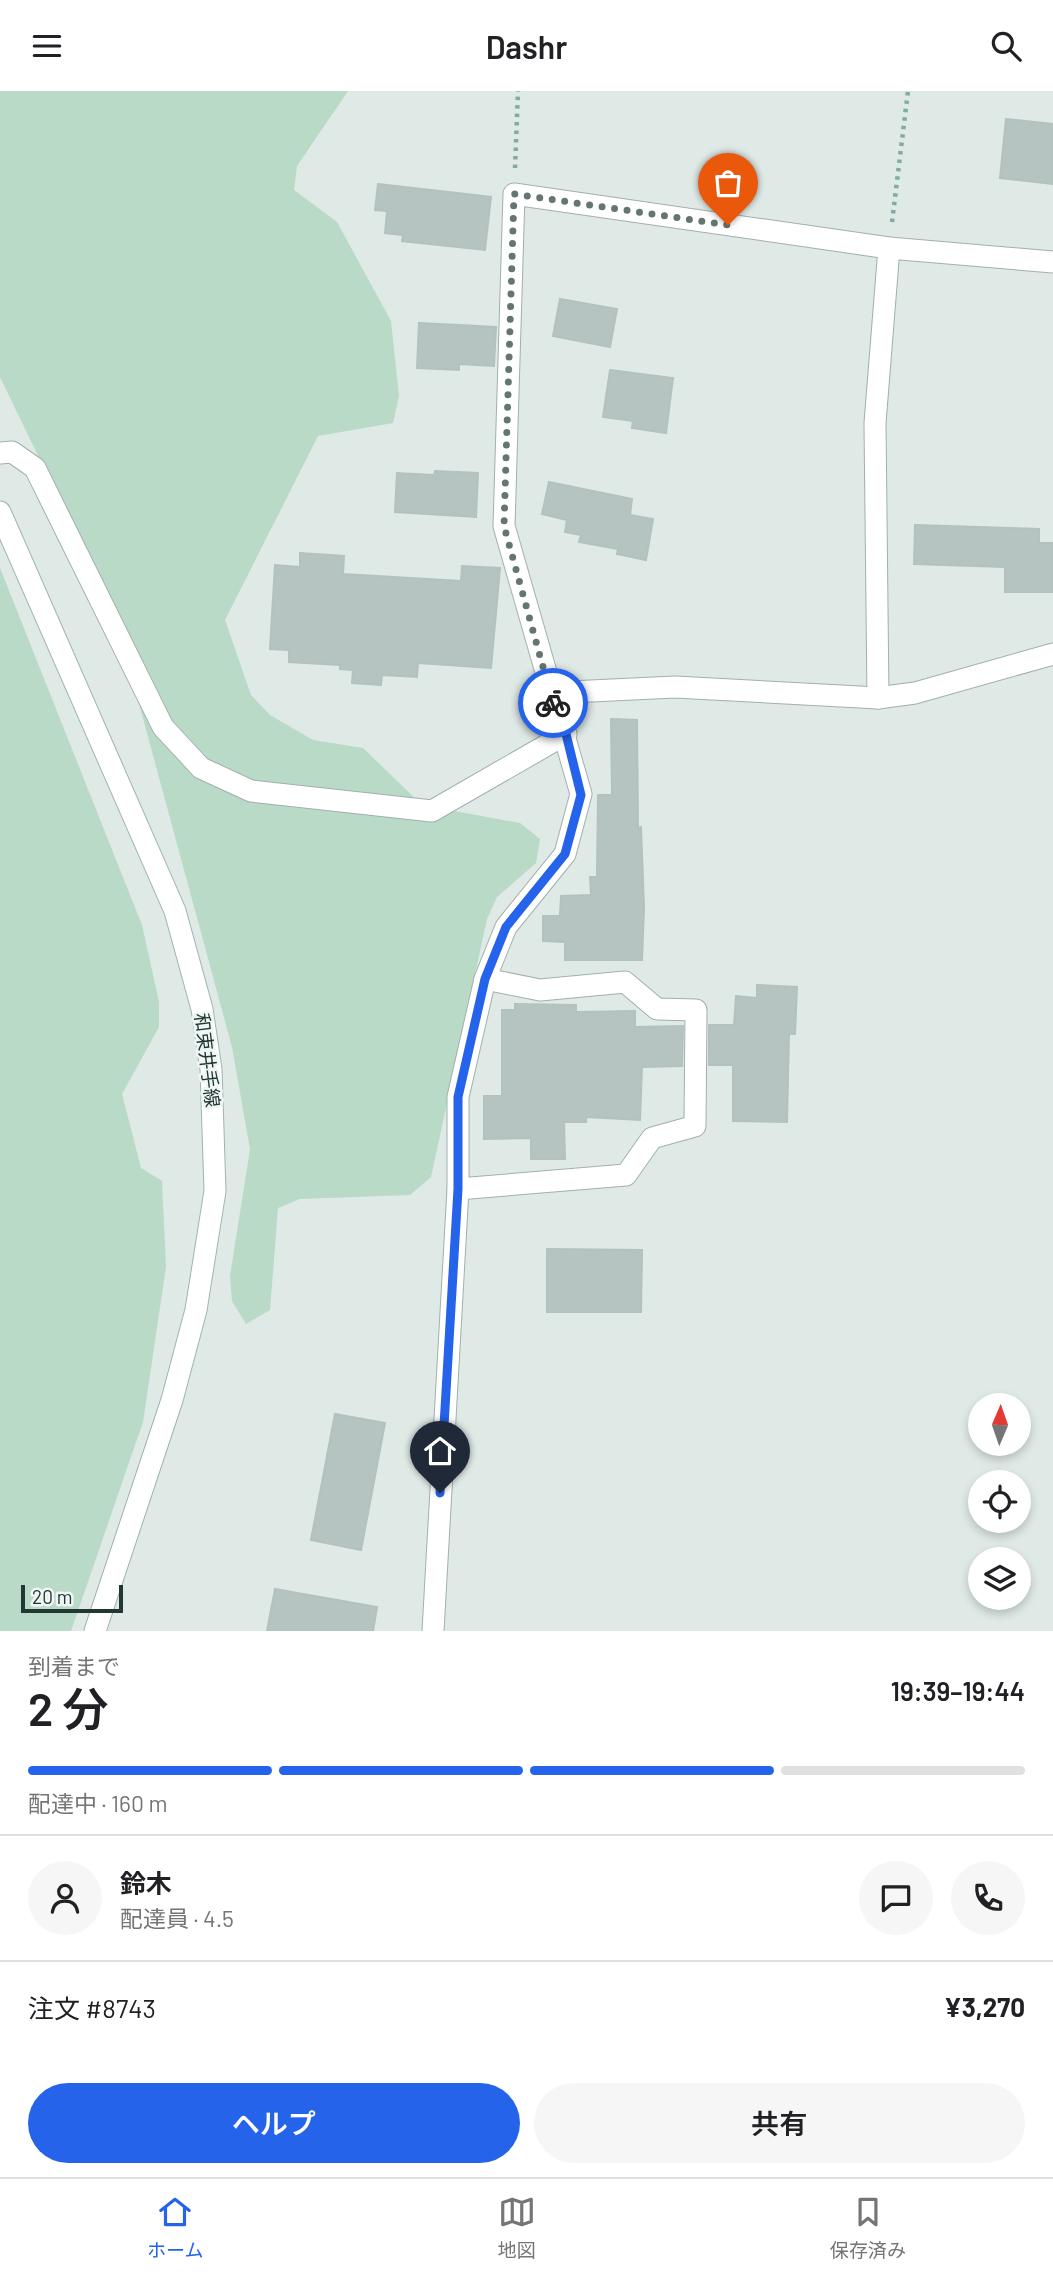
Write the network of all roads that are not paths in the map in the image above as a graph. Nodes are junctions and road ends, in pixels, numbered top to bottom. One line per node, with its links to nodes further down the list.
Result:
1 (889, 248): 2 (street); 6 (street); 7 (street)
2 (1053, 262)
3 (0, 453): 8 (street)
4 (0, 512): 11 (street, 和束井手線)
5 (1053, 654): 7 (street)
6 (549, 693): 7 (street); 8 (street)
7 (878, 698)
8 (566, 734): 9 (street)
9 (485, 979): 10 (street); 10 (street)
10 (458, 1189): 12 (street)
11 (95, 1631)
12 (433, 1631)

